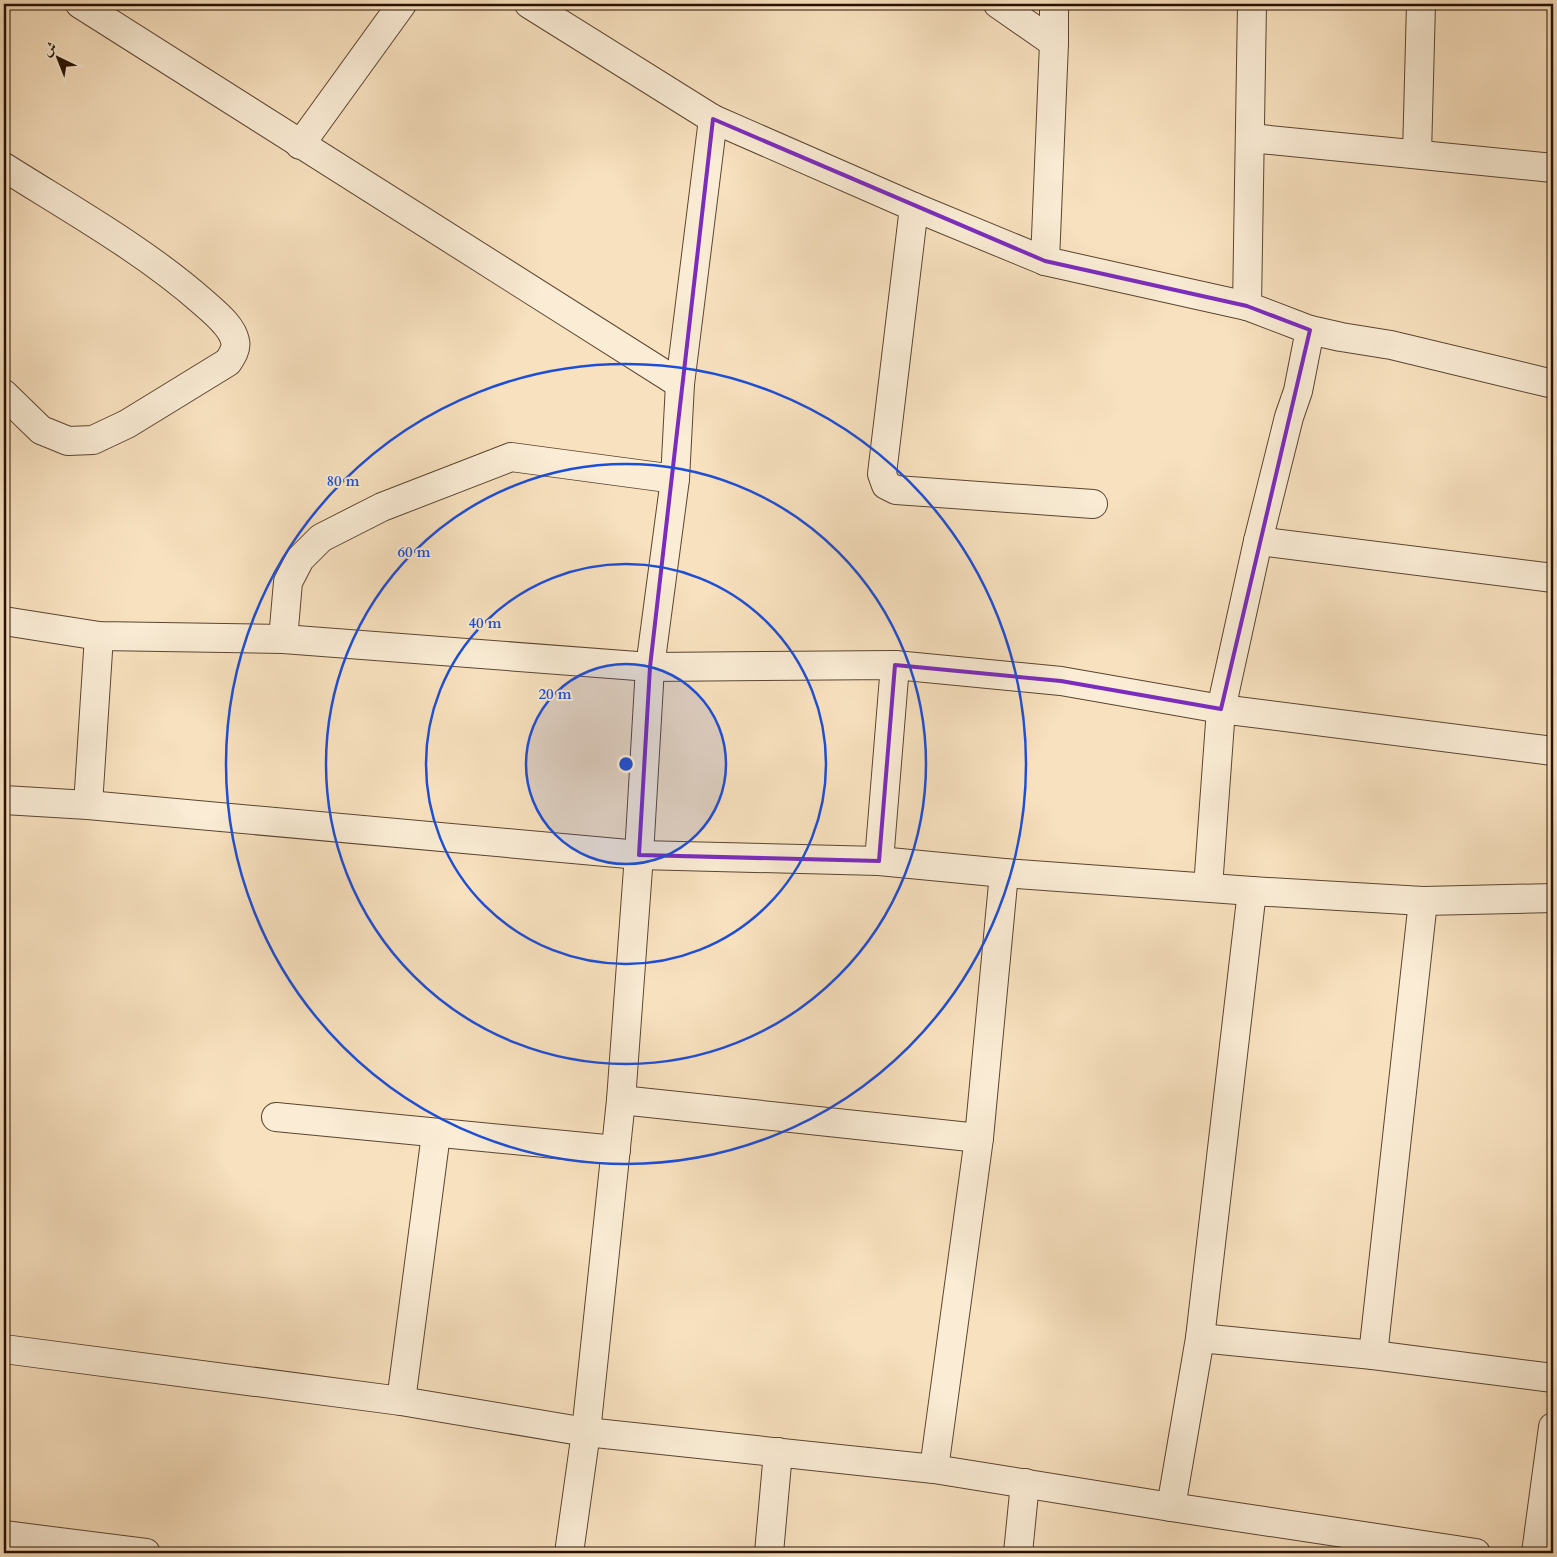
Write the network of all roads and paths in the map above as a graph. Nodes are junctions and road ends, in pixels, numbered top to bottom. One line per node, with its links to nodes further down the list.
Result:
1 (80, 4): 11 (street)
2 (402, 4): 11 (street)
3 (529, 4): 9 (street)
4 (998, 4): 8 (street)
5 (1054, 4): 8 (street)
6 (1252, 4): 10 (street)
7 (1421, 4): 12 (street)
8 (1054, 43): 16 (street)
9 (713, 119): 15 (street); 19 (street)
10 (1250, 138): 12 (street); 17 (street)
11 (300, 145): 19 (street)
12 (1418, 154): 14 (street)
13 (4, 167): 21 (street)
14 (1553, 168)
15 (914, 207): 16 (street); 23 (street)
16 (1045, 261): 17 (street)
17 (1246, 306): 18 (street)
18 (1310, 330): 20 (street); 24 (street)
19 (680, 384): 22 (street)
20 (1553, 384)
21 (4, 394)
22 (675, 479): 28 (street); 30 (street)
23 (1093, 504)
24 (1258, 541): 25 (street); 31 (street)
25 (1553, 578)
26 (4, 621): 27 (street)
27 (99, 636): 28 (street); 34 (street)
28 (283, 639): 30 (street)
29 (895, 665): 30 (street); 31 (street); 36 (street)
30 (650, 667): 35 (street)
31 (1221, 709): 32 (street); 38 (street)
32 (1553, 751)
33 (4, 800): 34 (street)
34 (88, 804): 35 (street)
35 (639, 855): 36 (street); 42 (street)
36 (879, 861): 37 (street)
37 (1004, 873): 38 (street); 45 (street)
38 (1208, 887): 39 (street)
39 (1252, 891): 41 (street); 47 (street)
40 (1553, 898): 41 (street)
41 (1423, 901): 49 (street)
42 (621, 1100): 45 (street); 46 (street)
43 (276, 1117): 44 (street)
44 (436, 1134): 46 (street); 51 (street)
45 (979, 1138): 55 (street)
46 (616, 1150): 53 (street)
47 (1200, 1338): 49 (street); 57 (street)
48 (4, 1349): 51 (street)
49 (1373, 1355): 50 (street)
50 (1553, 1378)
51 (401, 1401): 53 (street)
52 (1553, 1427): 64 (street)
53 (586, 1432): 54 (street); 60 (street)
54 (778, 1452): 55 (street); 61 (street)
55 (934, 1469): 56 (street)
56 (1025, 1483): 57 (street); 62 (street)
57 (1171, 1507): 63 (street)
58 (4, 1536): 59 (street)
59 (146, 1553)
60 (568, 1553)
61 (769, 1553)
62 (1018, 1553)
63 (1476, 1553)
64 (1536, 1553)

